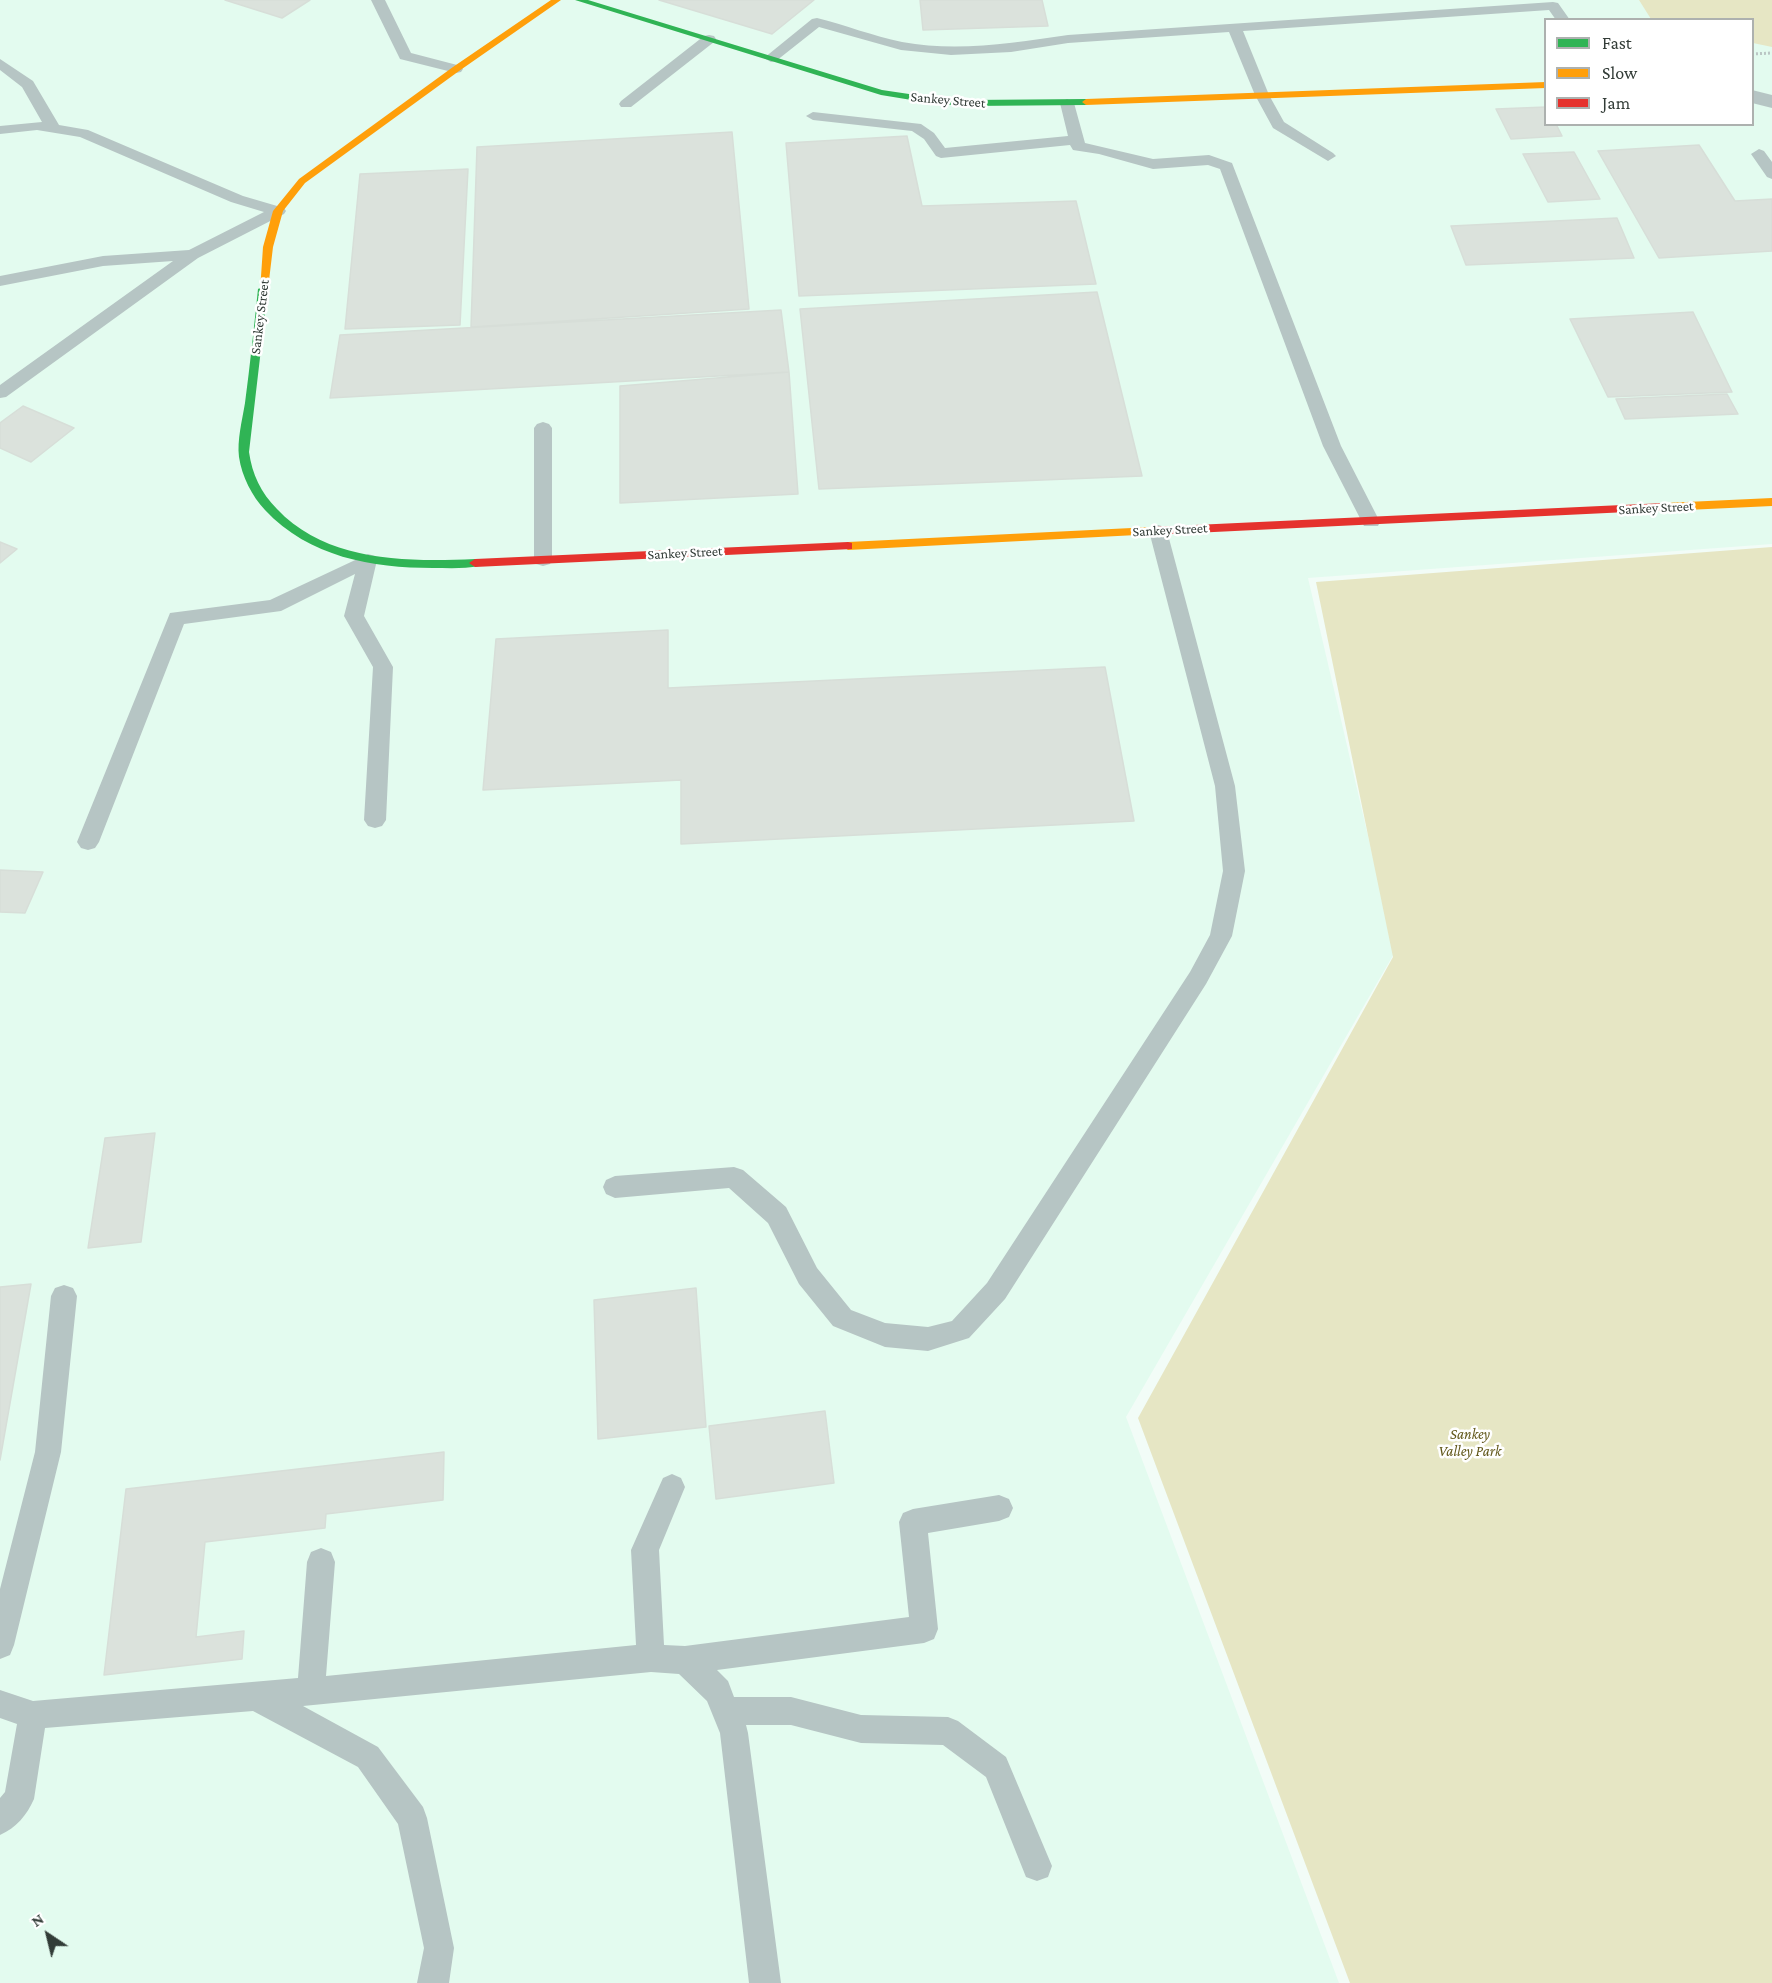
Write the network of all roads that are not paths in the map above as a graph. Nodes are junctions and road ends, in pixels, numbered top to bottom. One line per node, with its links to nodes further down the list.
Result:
1 (378, 0): 9 (lane)
2 (557, 0): 9 (street, Sankey Street)
3 (579, 0): 6 (street, Sankey Street)
4 (1562, 18): 5 (lane)
5 (1234, 27): 7 (lane); 11 (lane)
6 (709, 39): 7 (street, Sankey Street); 15 (lane)
7 (771, 58): 14 (street, Sankey Street)
8 (0, 63): 17 (lane)
9 (456, 69): 23 (street, Sankey Street)
10 (1544, 85): 11 (street, Sankey Street)
11 (1262, 95): 14 (street, Sankey Street); 21 (lane)
12 (1754, 97): 13 (street)
13 (1772, 102)
14 (1067, 103): 19 (lane)
15 (626, 104)
16 (813, 116): 19 (lane)
17 (52, 128): 18 (lane); 23 (lane)
18 (0, 130)
19 (1076, 140): 29 (lane)
20 (1759, 154): 22 (lane)
21 (1328, 156)
22 (1772, 174)
23 (278, 211): 24 (lane); 31 (street, Sankey Street)
24 (192, 255): 25 (lane); 26 (lane)
25 (0, 281)
26 (0, 393)
27 (543, 428): 32 (lane)
28 (1772, 502): 29 (street, Sankey Street)
29 (1371, 522): 30 (street, Sankey Street)
30 (1158, 531): 32 (street, Sankey Street); 35 (lane)
31 (368, 560): 32 (street, Sankey Street); 33 (lane); 34 (lane)
32 (543, 560)
33 (375, 820)
34 (88, 842)
35 (615, 1187)
36 (64, 1296): 40 (lane)
37 (672, 1487): 41 (lane)
38 (999, 1508): 42 (lane)
39 (321, 1562): 43 (lane)
40 (0, 1645)
41 (651, 1658): 42 (lane); 43 (lane)
42 (685, 1660): 46 (lane)
43 (312, 1692): 44 (lane)
44 (256, 1697): 47 (lane); 50 (lane)
45 (0, 1704): 47 (lane)
46 (726, 1711): 49 (lane); 51 (lane)
47 (33, 1715): 48 (lane)
48 (0, 1820)
49 (1037, 1866)
50 (433, 1983)
51 (765, 1983)

